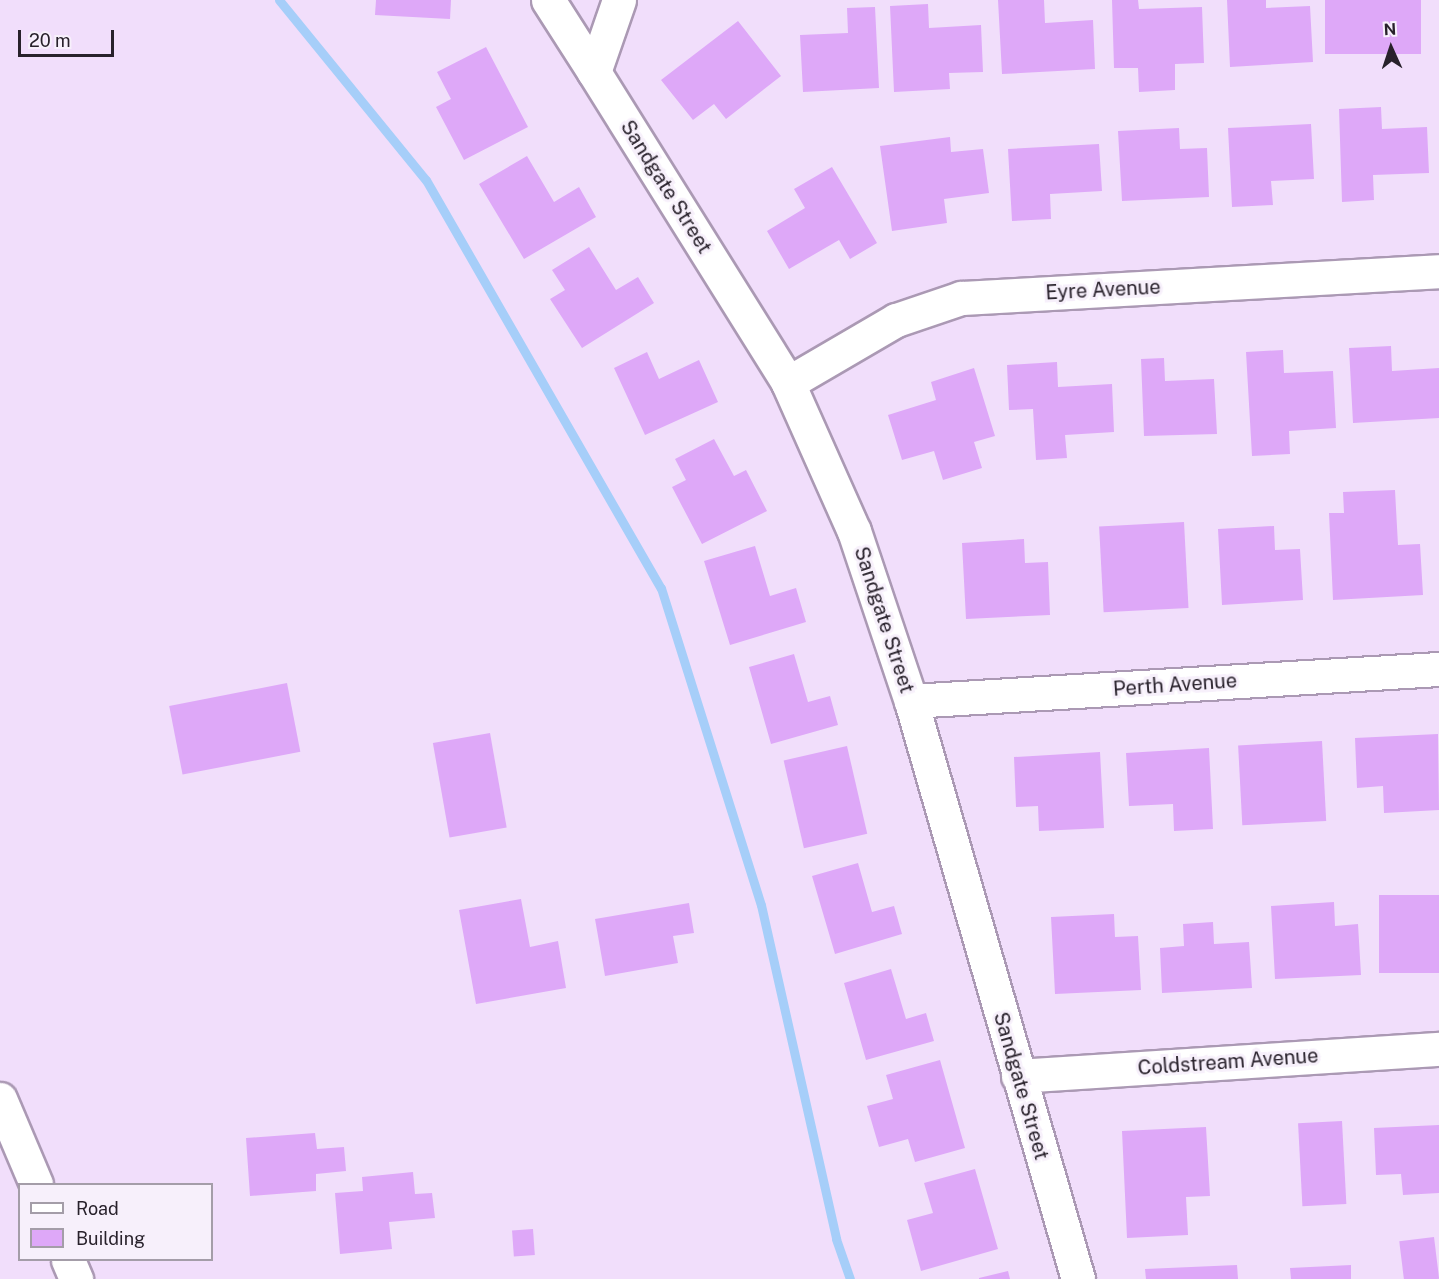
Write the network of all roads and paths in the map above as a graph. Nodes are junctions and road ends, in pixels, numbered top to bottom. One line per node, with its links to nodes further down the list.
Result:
1 (548, 0): 3 (street, Sandgate Street)
2 (616, 5): 3 (street)
3 (594, 72): 5 (street, Sandgate Street)
4 (1439, 271): 5 (street, Eyre Avenue)
5 (788, 383): 7 (street, Sandgate Street)
6 (1439, 669): 7 (street, Perth Avenue)
7 (911, 701): 9 (street, Sandgate Street)
8 (1439, 1049): 9 (street, Coldstream Avenue)
9 (1018, 1076): 14 (street, Sandgate Street)
10 (0, 1099): 11 (street)
11 (35, 1183)
12 (68, 1261): 13 (street)
13 (76, 1279)
14 (1078, 1279)

